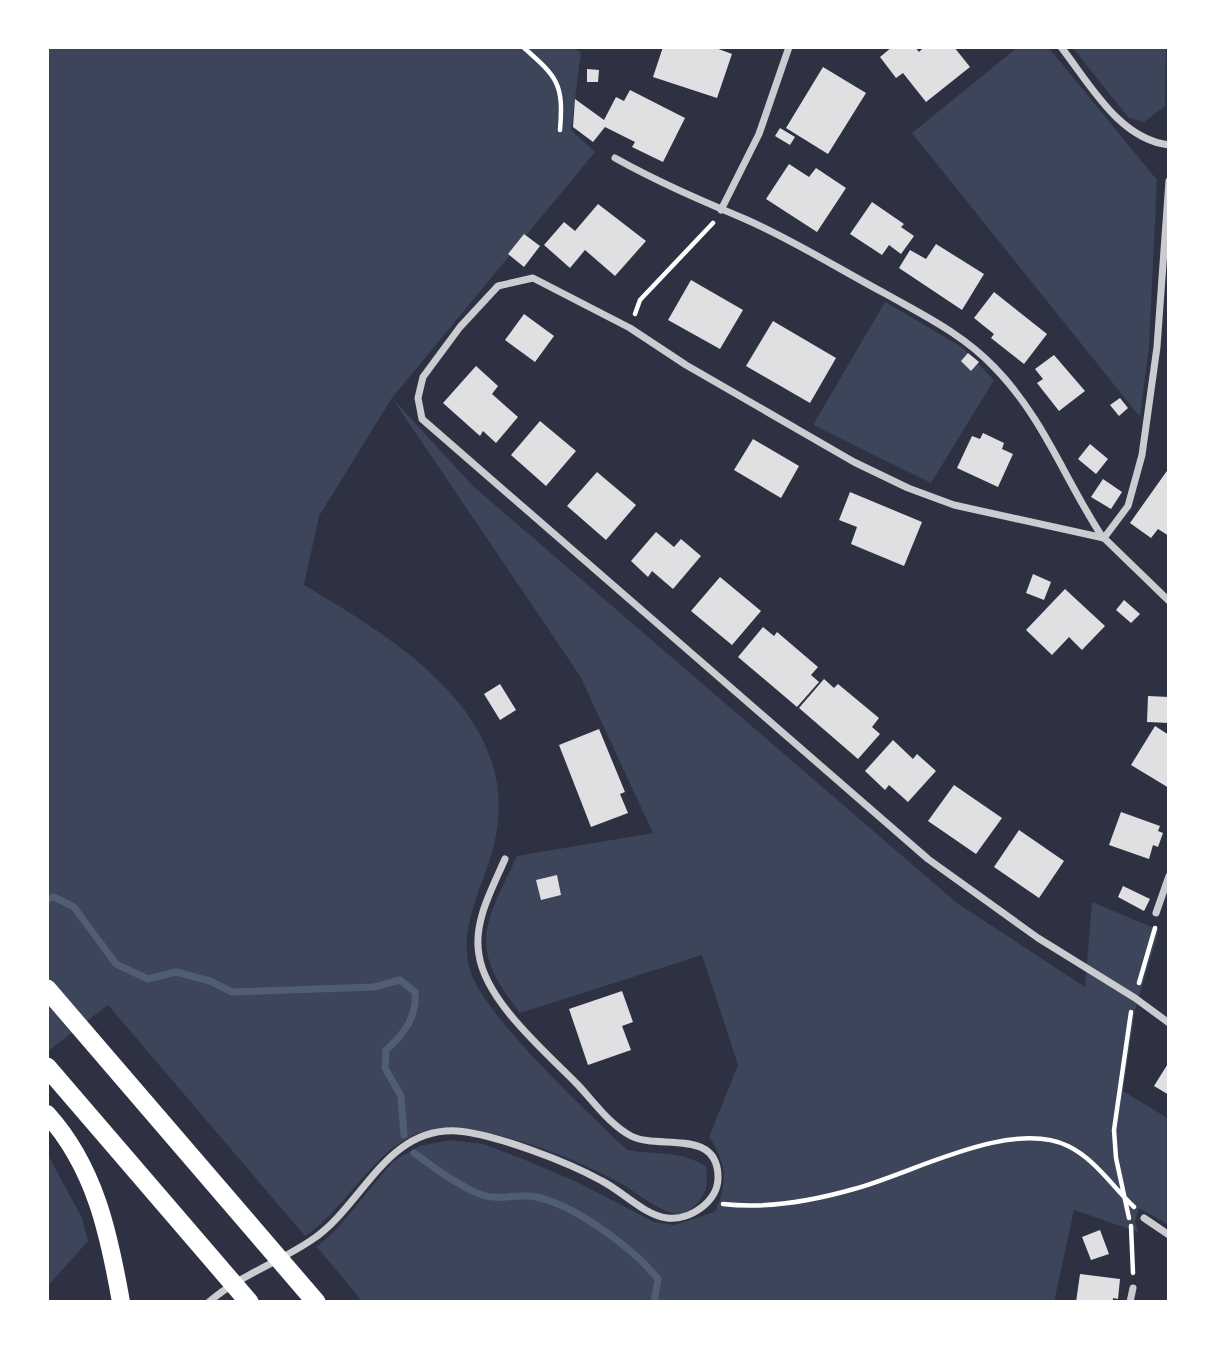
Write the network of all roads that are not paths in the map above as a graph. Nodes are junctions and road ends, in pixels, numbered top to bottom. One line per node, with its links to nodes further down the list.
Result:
1 (789, 47): 6 (street)
2 (1061, 47): 3 (street)
3 (1169, 145)
4 (615, 158): 6 (street)
5 (1169, 181): 7 (street)
6 (721, 211): 7 (street)
7 (1104, 538): 8 (street); 13 (street)
8 (1169, 601)
9 (505, 859): 20 (street)
10 (1169, 876): 11 (street)
11 (1156, 913)
12 (47, 989): 22 (highway)
13 (1169, 1023)
14 (47, 1067): 21 (highway)
15 (47, 1114): 19 (main road)
16 (1144, 1218): 17 (street)
17 (1169, 1235)
18 (1133, 1288): 23 (street)
19 (121, 1302)
20 (209, 1302)
21 (249, 1302)
22 (316, 1302)
23 (1130, 1302)

